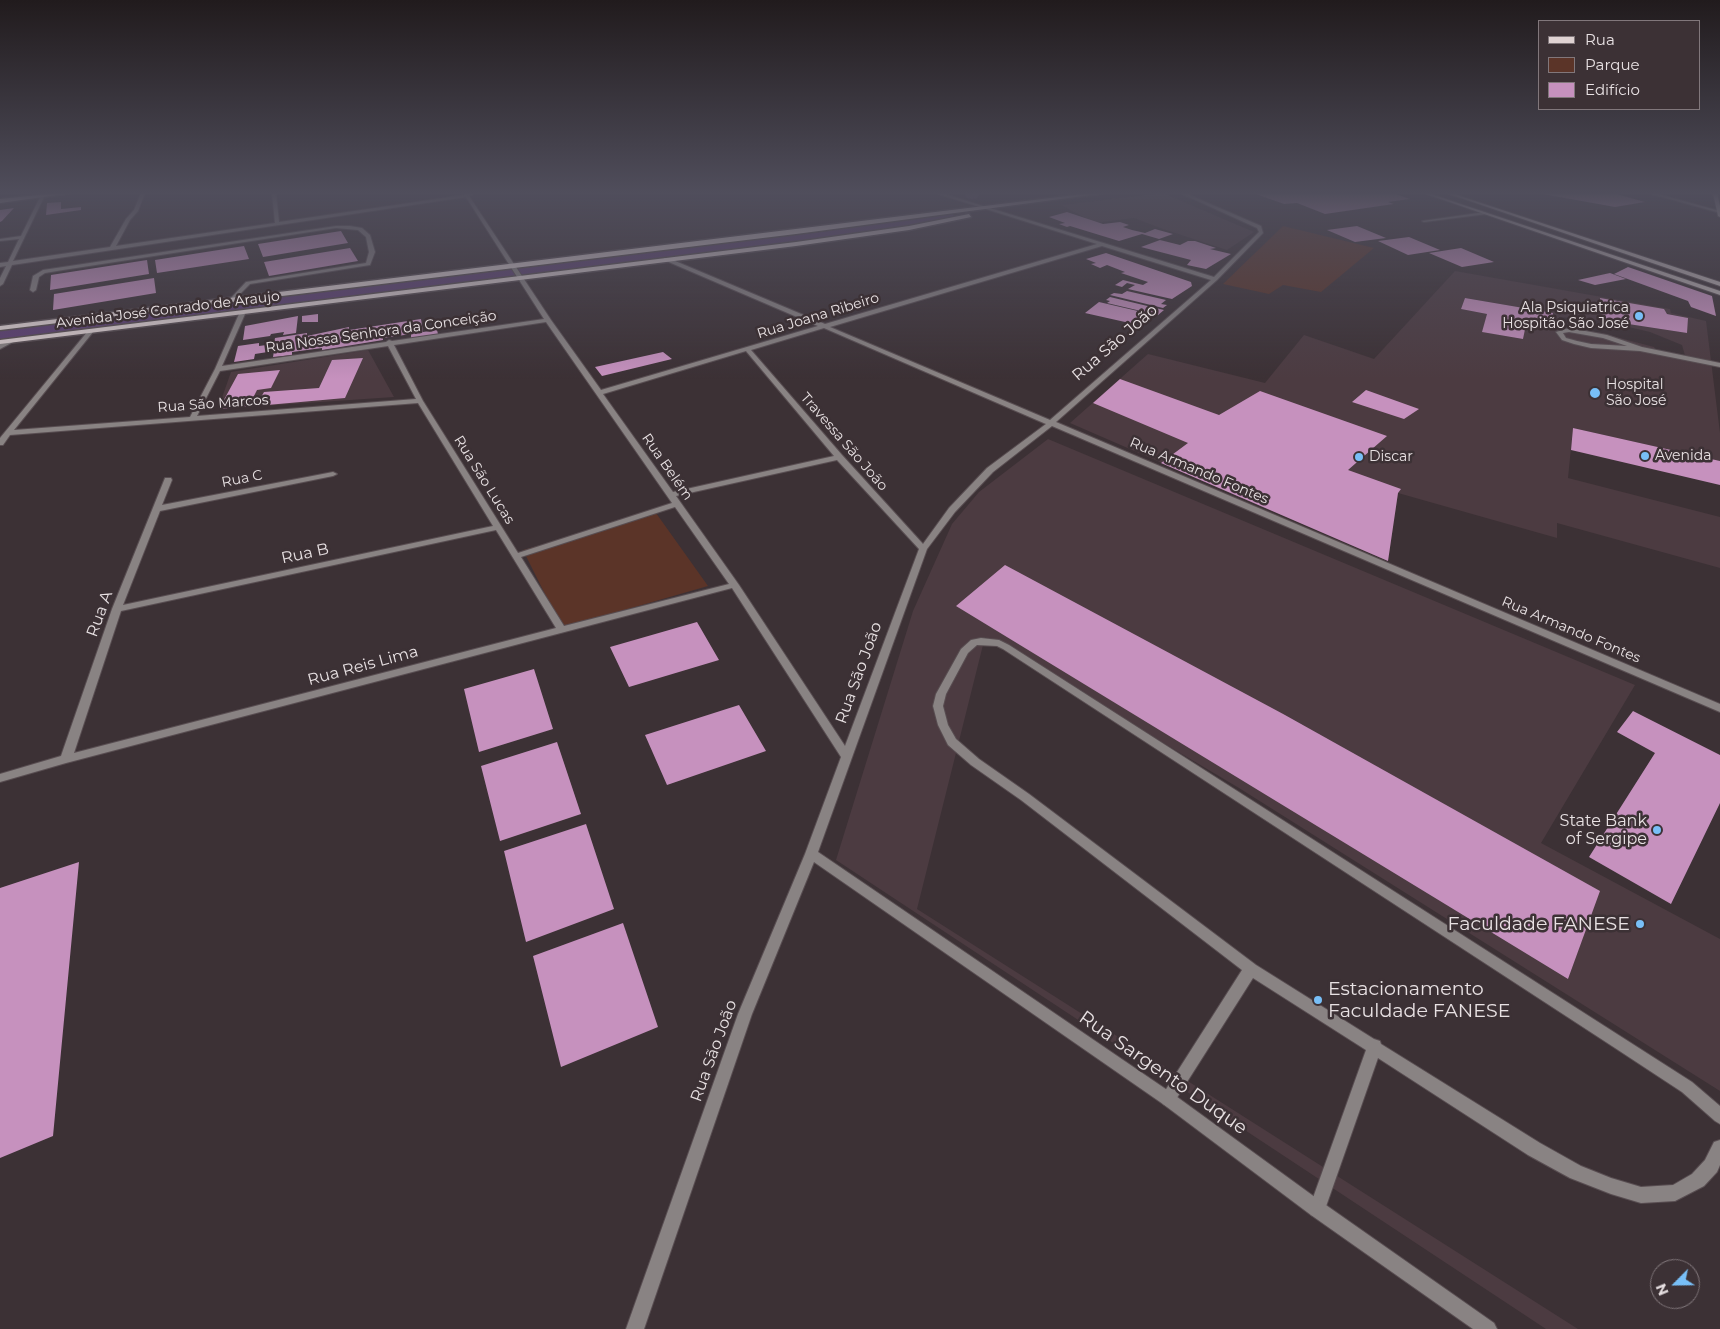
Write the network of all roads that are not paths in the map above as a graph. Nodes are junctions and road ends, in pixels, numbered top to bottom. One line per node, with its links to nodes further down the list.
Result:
1 (14, 255): 14 (street)
2 (71, 255): 14 (street)
3 (149, 255): 22 (street)
4 (371, 255): 25 (street)
5 (505, 255): 16 (street, Rua Belém)
6 (610, 255): 16 (main road, Avenida José Conrado de Araujo)
7 (700, 255): 13 (main road, Avenida José Conrado de Araujo)
8 (1065, 255): 28 (street, Rua Joana Ribeiro)
9 (1137, 255): 18 (street)
10 (1239, 255): 18 (street, Rua São João)
11 (1608, 255): 23 (main road)
12 (1633, 255): 20 (main road)
13 (666, 259): 17 (main road, Avenida José Conrado de Araujo); 28 (street, Rua Armando Fontes)
14 (10, 264): 15 (street); 19 (street)
15 (0, 265)
16 (513, 267): 17 (street, Rua Belém); 21 (main road, Avenida José Conrado de Araujo)
17 (520, 277): 24 (main road, Avenida José Conrado de Araujo); 27 (street, Rua Belém)
18 (1214, 279): 40 (street, Rua São João)
19 (0, 284)
20 (1720, 284)
21 (335, 289): 24 (main road); 25 (main road, Avenida José Conrado de Araujo)
22 (33, 290)
23 (1720, 293)
24 (364, 297): 26 (main road, Avenida José Conrado de Araujo)
25 (232, 300): 29 (main road, Avenida José Conrado de Araujo)
26 (242, 314): 30 (main road, Avenida José Conrado de Araujo); 36 (street)
27 (548, 320): 31 (street, Rua Nossa Senhora da Conceição); 37 (street, Rua Belém)
28 (825, 327): 34 (street, Rua Joana Ribeiro); 40 (street, Rua Armando Fontes)
29 (0, 328)
30 (90, 332): 32 (main road, Avenida José Conrado de Araujo); 41 (street)
31 (389, 342): 36 (street, Rua Nossa Senhora da Conceição); 38 (street, Rua São Lucas)
32 (1, 344)
33 (1640, 349): 33 (street); 35 (street)
34 (748, 350): 37 (street, Rua Joana Ribeiro); 43 (street, Travessa São João)
35 (1720, 366)
36 (218, 369): 39 (street)
37 (598, 393): 46 (street, Rua Belém)
38 (420, 401): 39 (street, Rua São Marcos); 49 (street, Rua São Lucas)
39 (192, 419): 41 (street, Rua São Marcos)
40 (1051, 423): 50 (street, Rua São João); 55 (street, Rua Armando Fontes)
41 (8, 433): 42 (street)
42 (0, 443)
43 (839, 457): 46 (street); 50 (street, Travessa São João)
44 (333, 474): 48 (street, Rua C)
45 (168, 480): 48 (street, Rua A)
46 (670, 495): 47 (street, Rua Belém)
47 (677, 504): 51 (street); 52 (street, Rua Belém)
48 (156, 509): 53 (street, Rua A)
49 (499, 527): 51 (street, Rua São Lucas); 53 (street, Rua B)
50 (924, 549): 56 (street, Rua São João)
51 (517, 556): 54 (street, Rua São Lucas)
52 (734, 585): 54 (street, Rua Reis Lima); 56 (street, Rua Belém)
53 (117, 609): 57 (street, Rua A)
54 (562, 630): 57 (street, Rua Reis Lima)
55 (1720, 708)
56 (847, 757): 59 (street, Rua São João)
57 (66, 759): 58 (street, Rua Reis Lima)
58 (0, 778)
59 (811, 854): 62 (street, Rua Sargento Duque); 66 (street, Rua São João)
60 (1251, 968): 61 (street); 62 (street); 63 (street)
61 (1375, 1046): 64 (street); 65 (street)
62 (1168, 1099): 65 (street, Rua Sargento Duque)
63 (1720, 1116)
64 (1720, 1148)
65 (1317, 1209): 67 (street, Rua Sargento Duque)
66 (635, 1329)
67 (1488, 1329)

